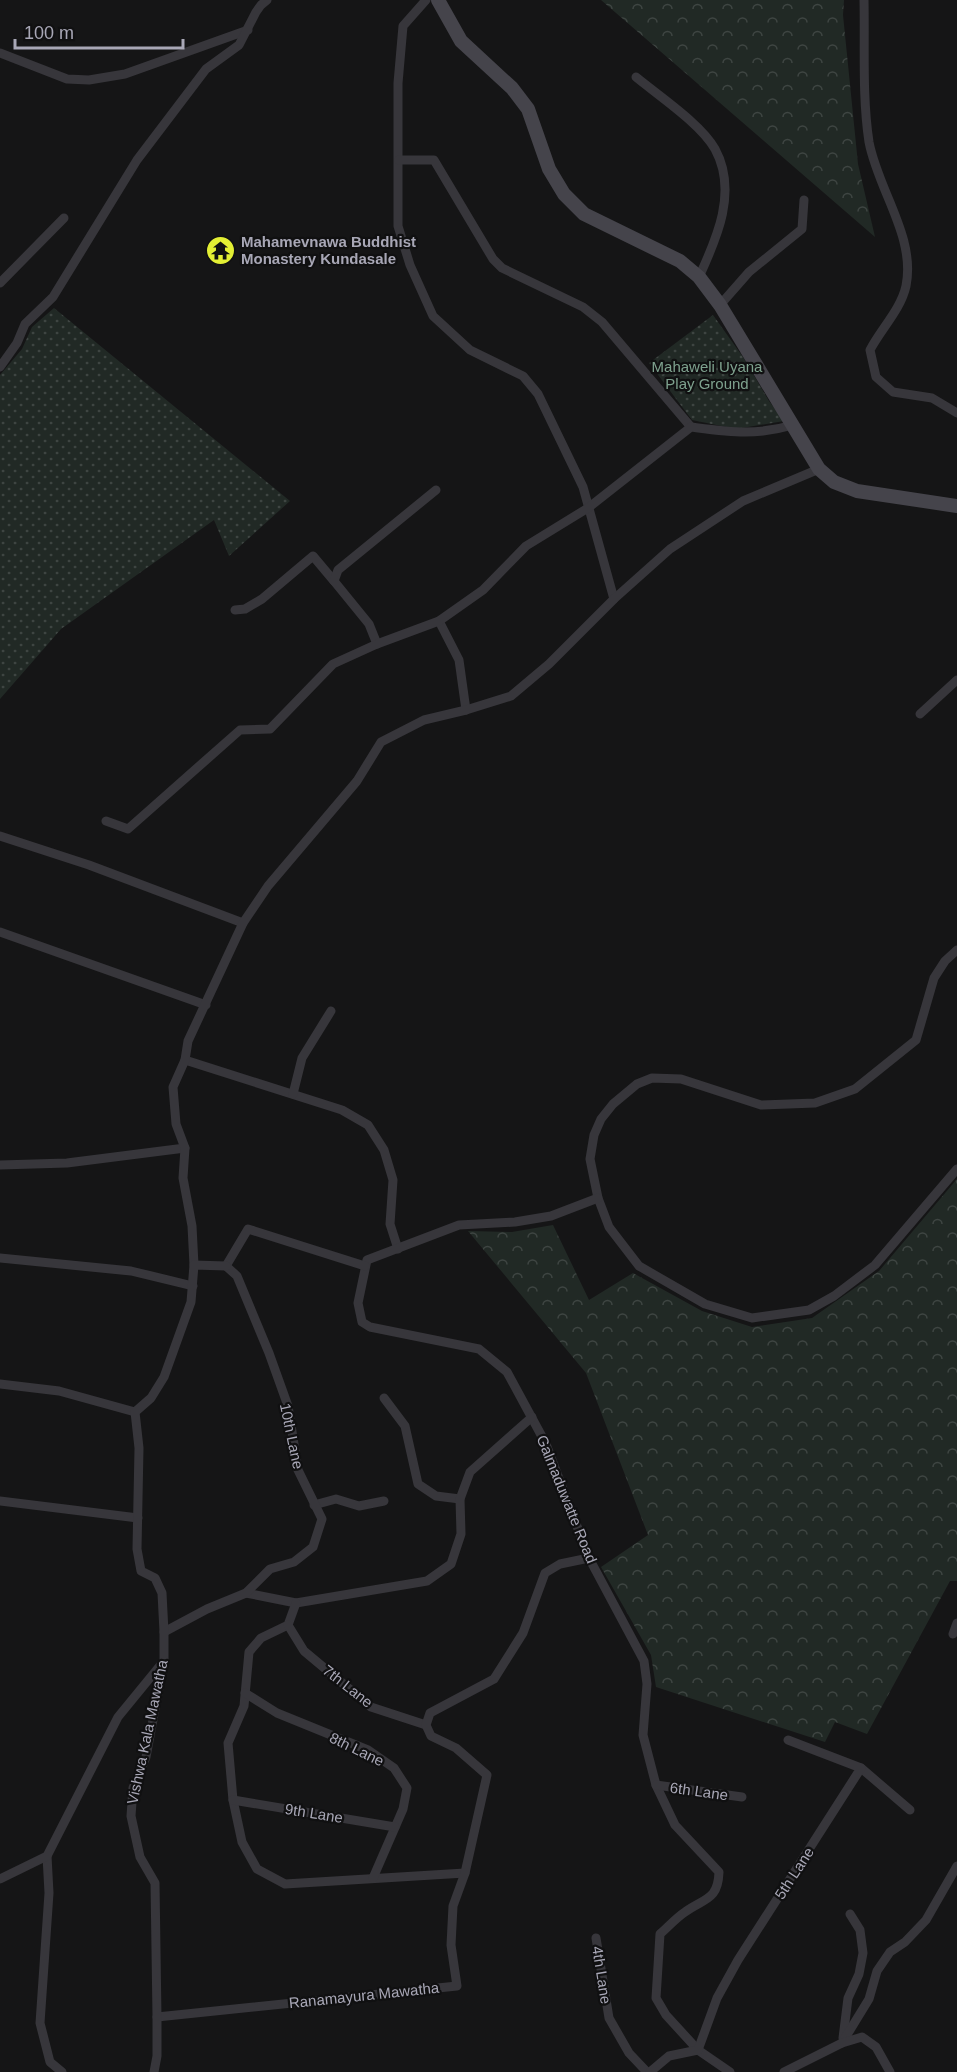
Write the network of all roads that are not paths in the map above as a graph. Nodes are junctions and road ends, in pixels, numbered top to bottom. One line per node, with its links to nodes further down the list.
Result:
1 (267, 0): 5 (street)
2 (426, 0): 8 (street)
3 (438, 0): 11 (street)
4 (864, 0): 15 (street)
5 (248, 30): 6 (street); 14 (street)
6 (0, 53)
7 (636, 77): 11 (street)
8 (399, 160): 17 (street); 21 (street)
9 (804, 200): 13 (street)
10 (64, 218): 12 (street)
11 (699, 277): 13 (street)
12 (0, 283)
13 (720, 305): 16 (street)
14 (0, 367)
15 (957, 413)
16 (793, 425): 17 (street); 18 (street)
17 (692, 427): 21 (street)
18 (819, 469): 20 (street); 23 (street)
19 (436, 490): 22 (street)
20 (957, 506)
21 (588, 508): 23 (street); 25 (street)
22 (334, 581): 24 (street); 26 (street)
23 (614, 599): 28 (street)
24 (235, 609)
25 (439, 621): 26 (street); 28 (street)
26 (376, 644): 30 (street)
27 (957, 680): 29 (street)
28 (466, 710): 32 (street)
29 (920, 714)
30 (106, 821)
31 (0, 836): 32 (street)
32 (243, 923): 35 (street)
33 (0, 932): 35 (street)
34 (957, 950): 42 (street)
35 (206, 1005): 37 (street)
36 (330, 1011): 38 (street)
37 (185, 1060): 38 (street); 39 (street)
38 (293, 1094): 43 (street)
39 (185, 1148): 40 (street); 45 (street)
40 (0, 1165)
41 (957, 1169): 42 (street)
42 (598, 1198): 43 (street)
43 (398, 1249): 47 (street)
44 (0, 1258): 48 (street)
45 (194, 1265): 46 (street); 48 (street)
46 (226, 1266): 47 (street); 56 (street, 10th Lane)
47 (365, 1266): 52 (street, Galmaduwatte Road)
48 (193, 1286): 51 (street)
49 (0, 1384): 51 (street)
50 (384, 1398): 53 (street)
51 (135, 1412): 57 (street, Vishwa Kala Mawatha)
52 (532, 1418): 53 (street); 58 (street, Galmaduwatte Road)
53 (460, 1499): 60 (street)
54 (0, 1501): 57 (street)
55 (384, 1501): 56 (street)
56 (314, 1505): 59 (street, 10th Lane)
57 (138, 1518): 63 (street, Vishwa Kala Mawatha)
58 (589, 1558): 67 (street); 70 (street, Galmaduwatte Road)
59 (246, 1593): 60 (street); 63 (street, 10th Lane)
60 (296, 1603): 62 (street)
61 (957, 1623): 64 (street)
62 (288, 1625): 66 (street); 67 (street, 7th Lane)
63 (164, 1632): 65 (street, Vishwa Kala Mawatha)
64 (953, 1634)
65 (164, 1661): 75 (street); 82 (street, Vishwa Kala Mawatha)
66 (245, 1693): 72 (street); 74 (street, 8th Lane)
67 (426, 1725): 77 (street, Ranamayura Mawatha)
68 (788, 1740): 69 (street)
69 (861, 1768): 73 (street); 84 (street, 5th Lane)
70 (656, 1785): 71 (street, 6th Lane); 84 (street, Galmaduwatte Road)
71 (742, 1797)
72 (233, 1800): 74 (street, 9th Lane); 78 (street)
73 (910, 1810)
74 (395, 1827): 78 (street, 8th Lane)
75 (47, 1856): 79 (street); 85 (street)
76 (957, 1866): 83 (street)
77 (465, 1873): 78 (street); 82 (street, Ranamayura Mawatha)
78 (373, 1878)
79 (0, 1879)
80 (850, 1914): 83 (street)
81 (596, 1938): 87 (street, 4th Lane)
82 (157, 2017): 86 (street, Vishwa Kala Mawatha)
83 (843, 2043): 89 (street); 90 (street)
84 (698, 2050): 87 (street, 4th Lane); 88 (street, Galmaduwatte Road)
85 (62, 2072)
86 (154, 2072)
87 (648, 2072)
88 (730, 2072)
89 (784, 2072)
90 (890, 2072)

